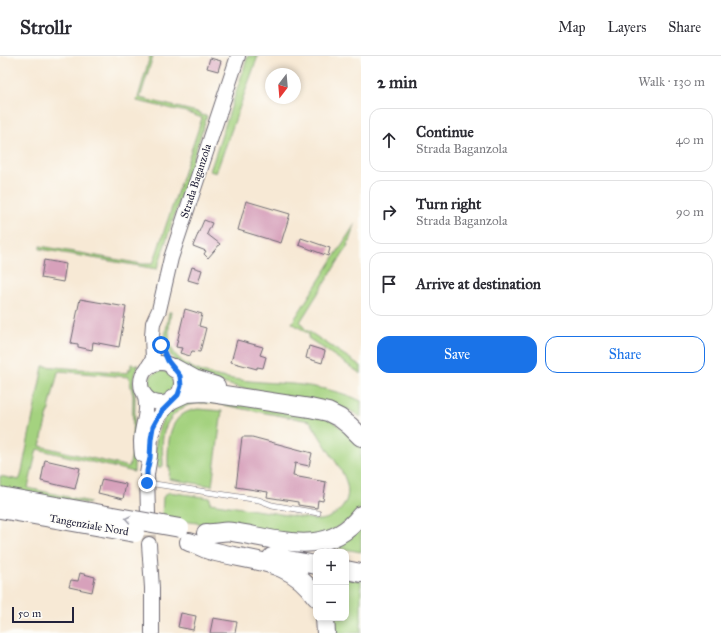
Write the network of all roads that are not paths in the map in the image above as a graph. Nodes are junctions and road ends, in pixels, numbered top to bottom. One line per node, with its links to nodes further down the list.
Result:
1 (238, 56): 2 (main road, Strada Baganzola)
2 (160, 308): 3 (main road, Strada Baganzola); 4 (main road, Strada Baganzola)
3 (174, 368): 4 (main road); 6 (main road, Strada Baganzola); 7 (highway)
4 (146, 370): 5 (main road, Strada Baganzola)
5 (144, 394): 6 (main road); 9 (main road, Strada Baganzola)
6 (173, 400): 8 (highway); 9 (main road, Strada Baganzola)
7 (361, 421)
8 (361, 437)
9 (147, 478): 12 (lane); 13 (main road, Strada Baganzola)
10 (0, 496): 16 (highway, one-way to 10, bridge)
11 (0, 509): 16 (highway, Tangenziale Nord, bridge)
12 (318, 513)
13 (148, 514)
14 (361, 515): 15 (highway)
15 (206, 533): 16 (highway); 18 (highway)
16 (182, 537): 21 (highway); 24 (highway)
17 (149, 544): 26 (main road)
18 (313, 551)
19 (349, 558): 20 (highway)
20 (361, 560)
21 (313, 564)
22 (349, 571): 23 (highway)
23 (361, 573)
24 (313, 593)
25 (325, 621): 27 (highway)
26 (152, 633)
27 (326, 633)

